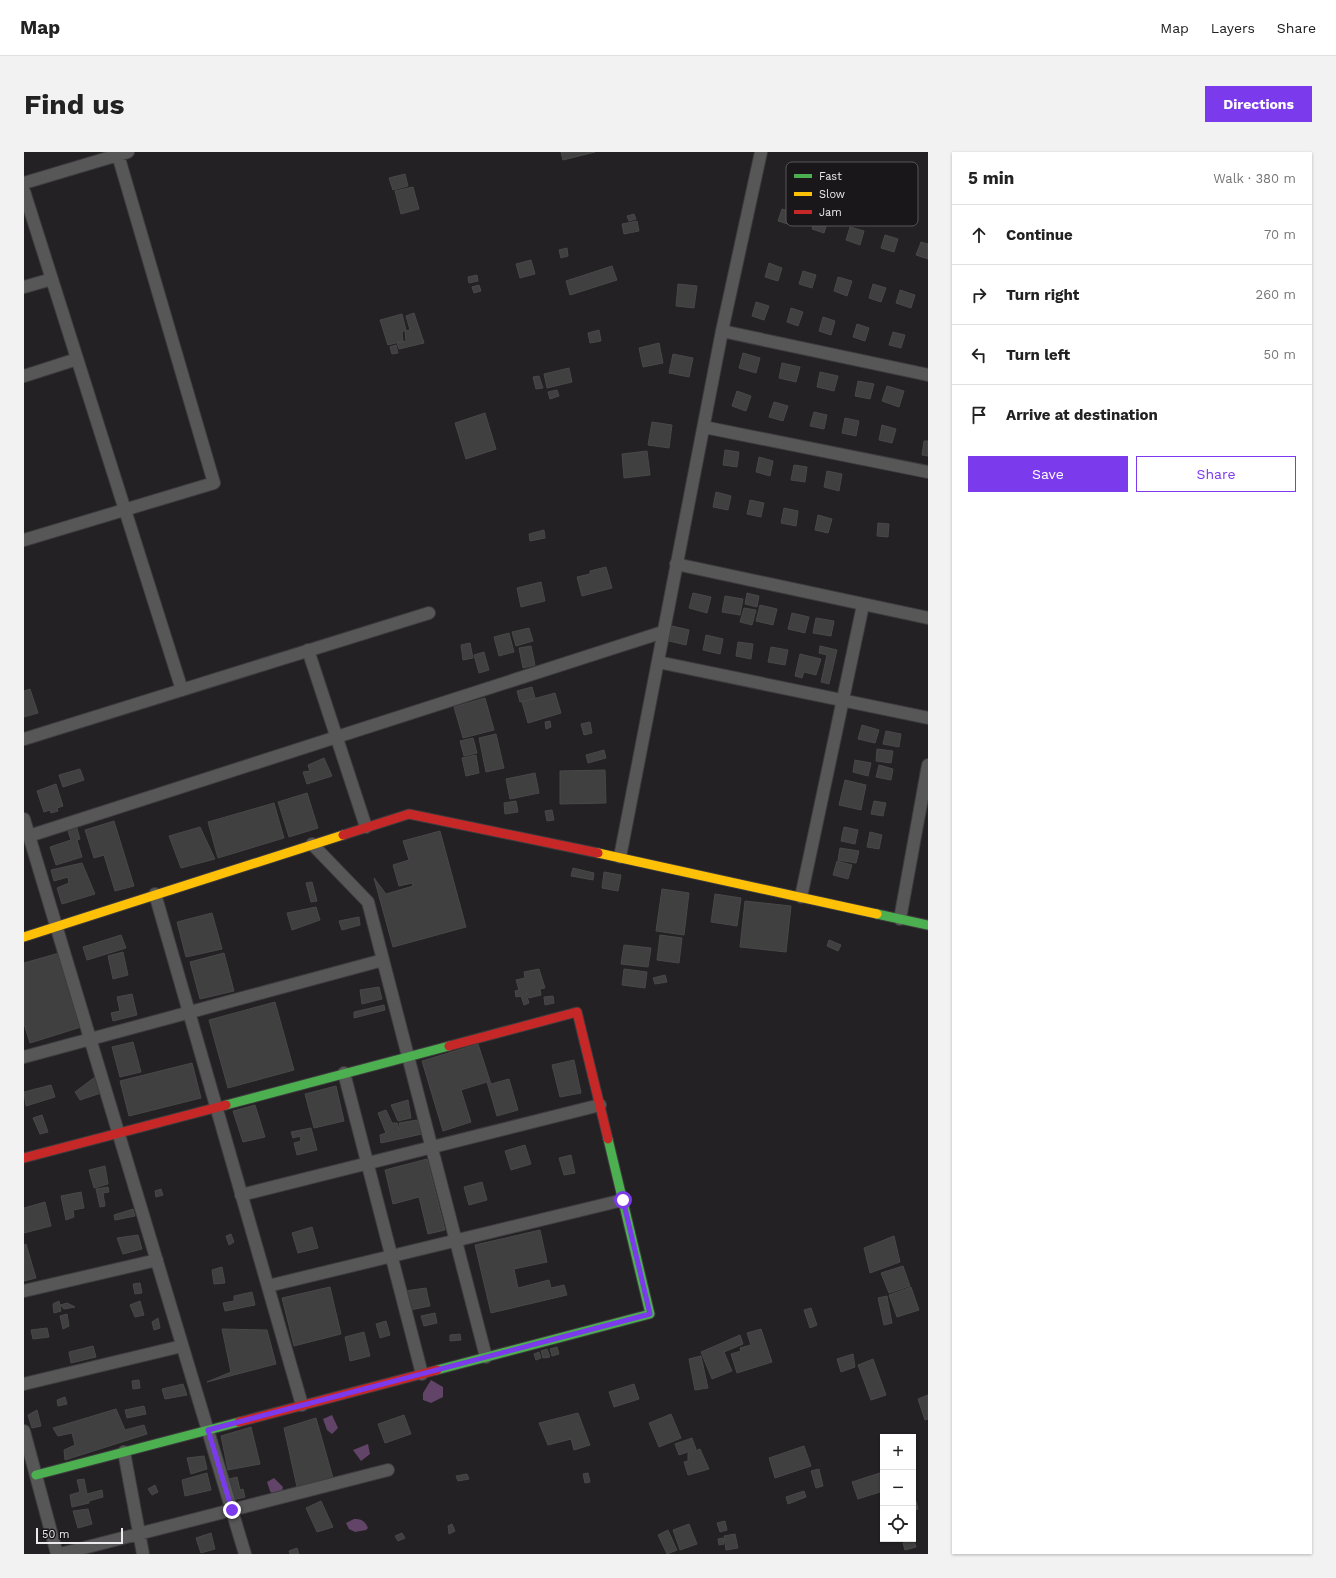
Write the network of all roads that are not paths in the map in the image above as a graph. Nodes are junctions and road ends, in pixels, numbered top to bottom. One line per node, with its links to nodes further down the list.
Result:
1 (761, 152): 7 (street)
2 (123, 154): 3 (street); 13 (street)
3 (24, 183)
4 (24, 191): 5 (street)
5 (52, 279): 6 (street); 8 (street)
6 (24, 287)
7 (722, 330): 9 (street); 11 (street)
8 (77, 359): 10 (street); 13 (street)
9 (928, 375)
10 (24, 376)
11 (704, 427): 12 (street); 15 (street)
12 (928, 472)
13 (125, 509): 14 (street); 22 (street)
14 (24, 540)
15 (676, 564): 16 (street); 19 (street)
16 (863, 605): 18 (street); 23 (street)
17 (429, 613): 20 (street)
18 (928, 618)
19 (663, 632): 21 (street); 25 (street)
20 (308, 650): 22 (street); 25 (street)
21 (658, 662): 23 (street); 32 (street)
22 (182, 690): 26 (street)
23 (843, 700): 24 (street); 34 (street)
24 (928, 718)
25 (336, 737): 29 (street); 30 (street)
26 (24, 739)
27 (928, 765): 35 (street)
28 (24, 819): 30 (street)
29 (366, 827): 31 (street); 32 (street)
30 (29, 836): 37 (street)
31 (312, 844): 33 (street); 39 (street)
32 (620, 857): 34 (street)
33 (155, 894): 37 (street); 40 (street)
34 (801, 897): 35 (street)
35 (900, 919): 36 (street)
36 (928, 925)
37 (56, 926): 38 (street); 41 (street)
38 (24, 936)
39 (383, 960): 40 (street); 42 (street)
40 (189, 1012): 41 (street); 46 (street)
41 (90, 1039): 43 (street); 47 (street)
42 (408, 1056): 44 (street); 45 (street); 48 (street)
43 (24, 1057)
44 (344, 1073): 46 (street); 50 (street)
45 (600, 1105): 48 (street); 52 (street)
46 (216, 1107): 47 (street); 51 (street)
47 (118, 1133): 49 (street); 55 (street)
48 (431, 1147): 50 (street); 53 (street)
49 (24, 1158)
50 (368, 1163): 51 (street); 54 (street)
51 (241, 1195): 56 (street)
52 (623, 1200): 53 (street); 59 (street)
53 (456, 1241): 54 (street); 59 (street)
54 (392, 1256): 56 (street); 60 (street)
55 (157, 1260): 57 (street); 58 (street)
56 (268, 1286): 62 (street)
57 (24, 1291)
58 (182, 1346): 61 (street); 63 (street)
59 (486, 1357): 60 (street)
60 (422, 1374): 62 (street)
61 (24, 1384)
62 (302, 1405): 63 (street)
63 (208, 1430): 65 (street); 68 (street)
64 (24, 1431): 67 (street)
65 (124, 1452): 67 (street); 69 (street)
66 (388, 1470): 68 (street)
67 (36, 1475): 70 (street)
68 (232, 1510): 69 (street); 73 (street)
69 (139, 1534): 71 (street); 72 (street)
70 (57, 1554)
71 (60, 1554)
72 (143, 1554)
73 (245, 1554)

